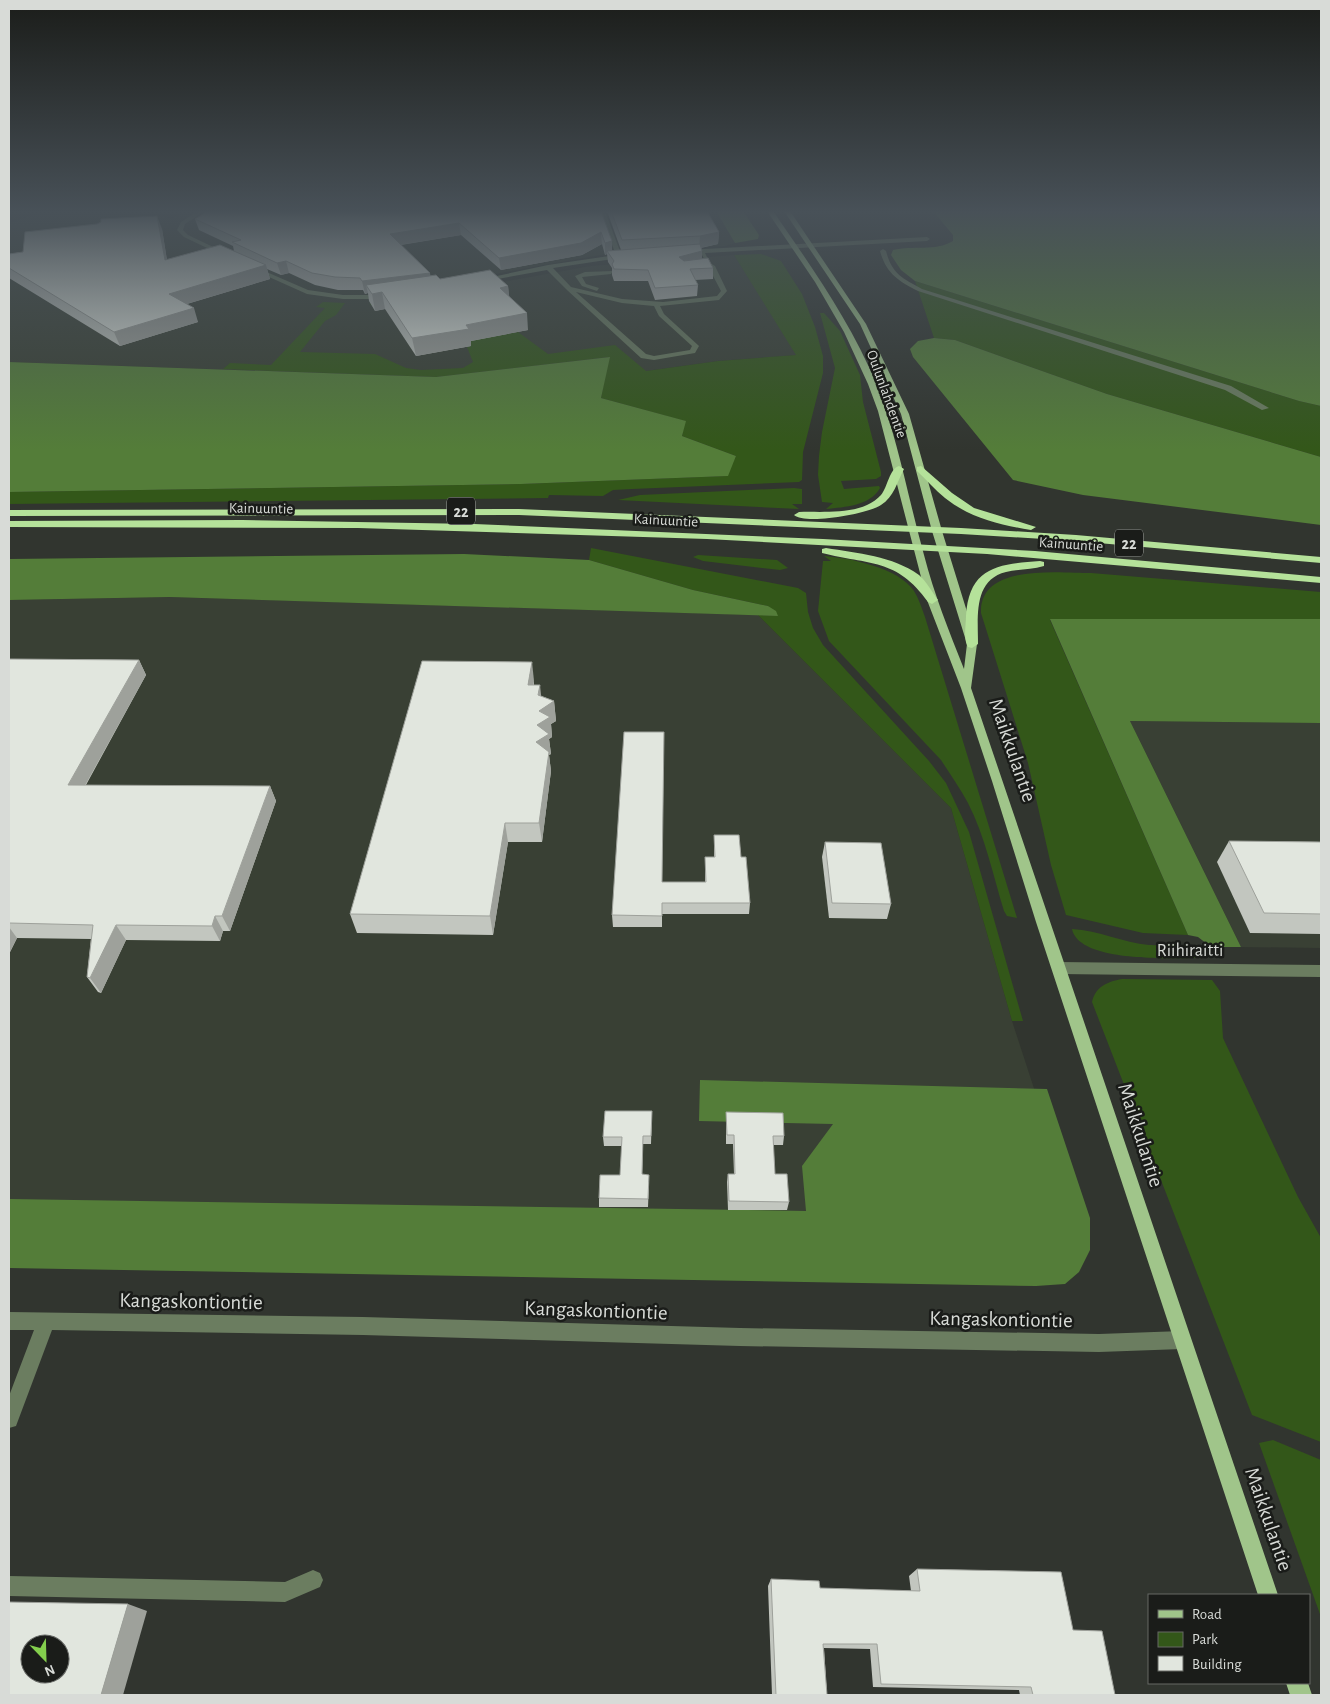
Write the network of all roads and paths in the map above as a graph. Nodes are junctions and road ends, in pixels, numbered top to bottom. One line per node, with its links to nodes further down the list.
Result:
1 (304, 291): 9 (street)
2 (571, 291): 11 (street)
3 (576, 291): 10 (street)
4 (602, 291): 10 (street)
5 (724, 291): 11 (street)
6 (824, 291): 13 (main road, Oulunlahdentie)
7 (841, 291): 14 (main road, Oulunlahdentie)
8 (922, 291): 12 (street)
9 (396, 295)
10 (614, 299): 11 (street)
11 (656, 304)
12 (1265, 408)
13 (899, 469): 16 (highway); 18 (main road, Oulunlahdentie)
14 (921, 469): 19 (main road, Oulunlahdentie); 20 (highway)
15 (9, 513): 16 (highway, Kainuuntie / 22)
16 (701, 518): 18 (highway, Kainuuntie / 22)
17 (9, 524): 21 (highway, Kainuuntie / 22)
18 (914, 530): 19 (highway, Kainuuntie / 22); 22 (main road, Oulunlahdentie)
19 (937, 531): 20 (highway, Kainuuntie / 22); 23 (main road, Maikkulantie)
20 (1076, 538): 25 (highway, Kainuuntie / 22)
21 (763, 540): 22 (highway, Kainuuntie / 22); 27 (highway)
22 (918, 547): 23 (highway, Kainuuntie / 22); 27 (main road, Maikkulantie)
23 (942, 548): 24 (highway, Kainuuntie / 22); 28 (main road, Maikkulantie)
24 (1092, 560): 26 (highway, Kainuuntie / 22); 28 (highway)
25 (1321, 560)
26 (1321, 580)
27 (932, 600): 29 (main road, Maikkulantie)
28 (972, 644): 29 (main road, Maikkulantie)
29 (966, 690): 30 (main road, Maikkulantie)
30 (1059, 968): 31 (street, Riihiraitti); 34 (main road, Maikkulantie)
31 (1321, 971)
32 (9, 1321): 33 (street, Kangaskontiontie)
33 (46, 1322): 34 (street, Kangaskontiontie); 35 (street)
34 (1182, 1340): 38 (main road, Maikkulantie)
35 (9, 1419)
36 (313, 1580): 37 (street)
37 (9, 1586)
38 (1268, 1594)

